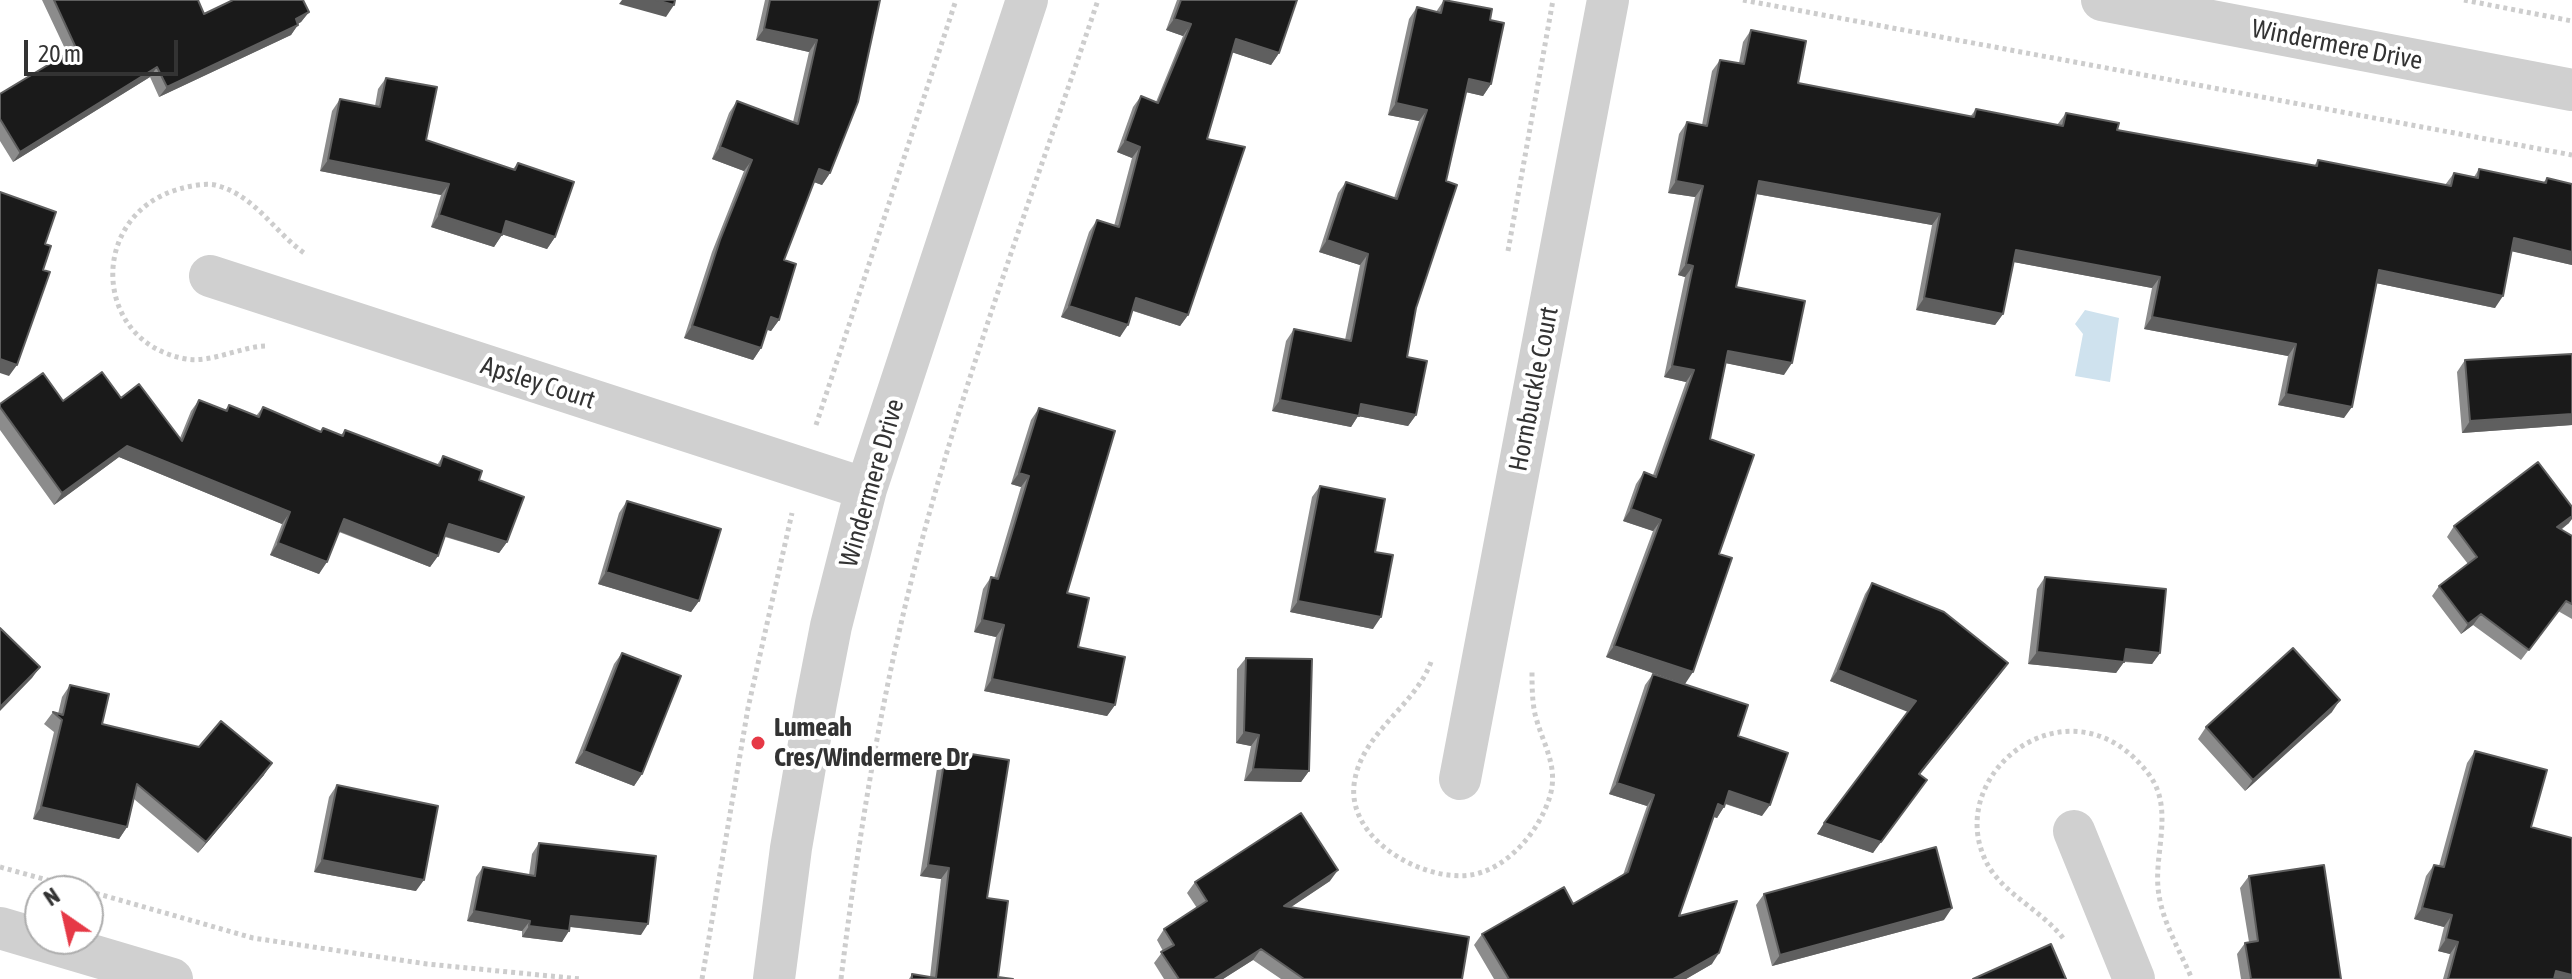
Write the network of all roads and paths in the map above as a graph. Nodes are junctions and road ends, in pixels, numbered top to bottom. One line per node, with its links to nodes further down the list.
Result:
1 (956, 0): 12 (path)
2 (1027, 0): 13 (street, Windermere Drive)
3 (1098, 0): 25 (path)
4 (1608, 0): 15 (street, Hornbuckle Court)
5 (1743, 0): 10 (path)
6 (2102, 0): 9 (street, Windermere Drive)
7 (2464, 0): 8 (path)
8 (2572, 21)
9 (2572, 90)
10 (2572, 155)
11 (210, 276): 13 (street, Apsley Court)
12 (814, 432)
13 (866, 489): 24 (street, Windermere Drive)
14 (794, 505): 23 (path)
15 (1460, 779)
16 (2074, 831): 26 (street)
17 (0, 867): 18 (path)
18 (29, 875)
19 (104, 896): 22 (path)
20 (0, 928): 21 (street)
21 (169, 979)
22 (581, 979)
23 (702, 979)
24 (774, 979)
25 (841, 979)
26 (2134, 979)

